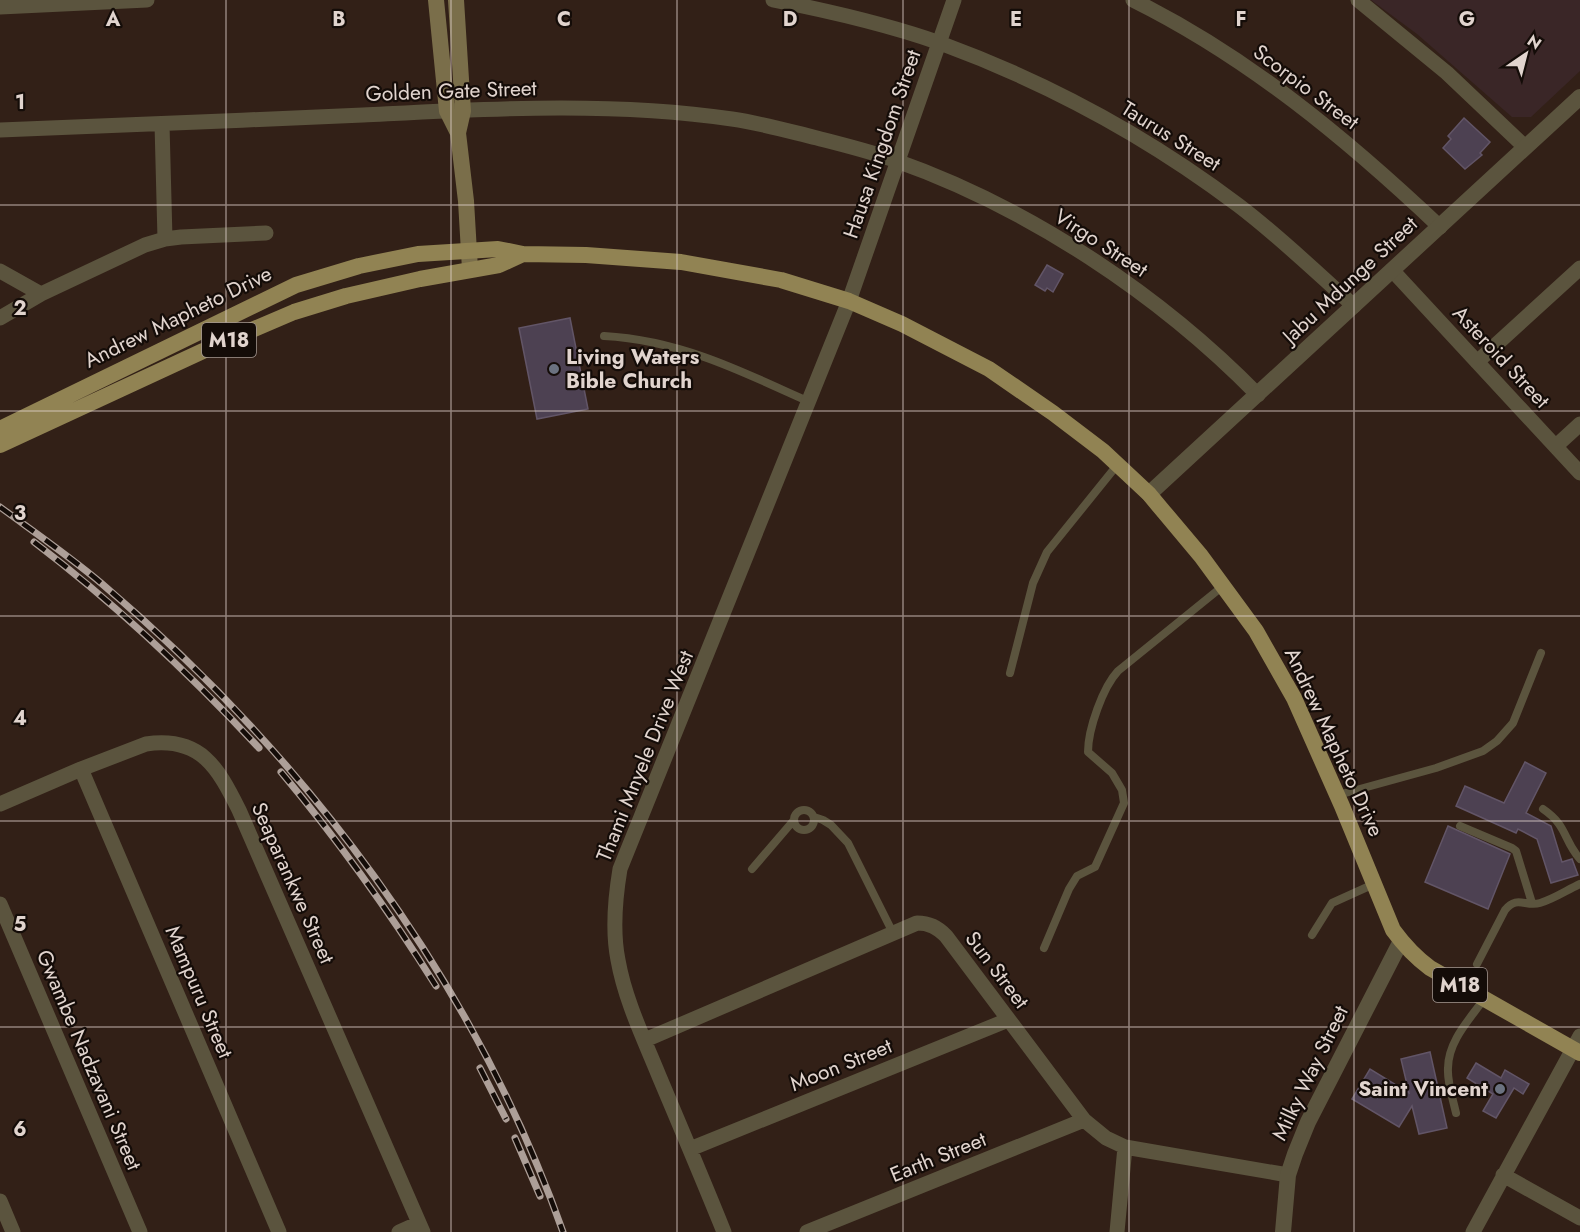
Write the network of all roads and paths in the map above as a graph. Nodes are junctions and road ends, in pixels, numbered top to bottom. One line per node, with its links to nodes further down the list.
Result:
1 (147, 0): 8 (street)
2 (436, 0): 11 (main road)
3 (456, 0): 11 (main road)
4 (773, 0): 9 (street, Taurus Street)
5 (954, 0): 9 (street, Hausa Kingdom Street)
6 (1133, 0): 16 (street, Scorpio Street)
7 (1358, 0): 14 (street)
8 (0, 7)
9 (939, 43): 15 (street, Hausa Kingdom Street); 27 (street, Taurus Street)
10 (1580, 97): 14 (street, Jabu Mdunge Street)
11 (455, 111): 12 (street, Golden Gate Street); 15 (street, Golden Gate Street); 19 (main road)
12 (162, 124): 13 (street, Golden Gate Street); 18 (street)
13 (0, 130)
14 (1525, 147): 16 (street, Jabu Mdunge Street)
15 (899, 161): 26 (street, Hausa Kingdom Street); 31 (street, Virgo Street)
16 (1440, 227): 23 (street, Jabu Mdunge Street)
17 (266, 233): 18 (street)
18 (165, 239): 25 (street)
19 (468, 250): 20 (main road, Andrew Mapheto Drive); 22 (main road); 34 (main road, Andrew Mapheto Drive / M18)
20 (523, 254): 22 (main road, Andrew Mapheto Drive); 26 (main road, Andrew Mapheto Drive)
21 (1580, 268): 30 (street)
22 (470, 269): 35 (main road, Andrew Mapheto Drive / M18)
23 (1392, 270): 27 (street, Jabu Mdunge Street); 30 (street, Asteroid Street)
24 (0, 271): 25 (street)
25 (41, 294): 28 (street)
26 (849, 301): 32 (street, Thami Mnyele Drive West); 37 (main road, Andrew Mapheto Drive)
27 (1354, 306): 31 (street, Jabu Mdunge Street)
28 (0, 318)
29 (604, 336): 32 (lane)
30 (1477, 362): 36 (street, Asteroid Street)
31 (1258, 395): 39 (street, Jabu Mdunge Street)
32 (809, 402): 63 (street, Thami Mnyele Drive West)
33 (1580, 424): 36 (street)
34 (0, 429)
35 (0, 446)
36 (1556, 446): 38 (street, Asteroid Street)
37 (1118, 464): 39 (main road, Andrew Mapheto Drive); 42 (lane)
38 (1580, 473)
39 (1149, 494): 40 (main road, Andrew Mapheto Drive)
40 (1223, 586): 44 (main road, Andrew Mapheto Drive); 59 (lane)
41 (1540, 653): 44 (lane)
42 (1010, 673)
43 (81, 769): 45 (street, Seaparankwe Street); 73 (street, Seaparankwe Street); 76 (street, Mampuru Street)
44 (1338, 795): 52 (main road, Andrew Mapheto Drive)
45 (0, 804)
46 (1543, 809): 50 (lane)
47 (814, 817): 48 (lane); 48 (lane); 56 (lane)
48 (794, 820): 51 (lane)
49 (1460, 826): 54 (lane)
50 (1580, 859)
51 (752, 869)
52 (1374, 884): 57 (lane); 58 (main road, Andrew Mapheto Drive / M18)
53 (1580, 884): 54 (lane)
54 (1532, 903): 60 (lane)
55 (0, 904): 75 (street, Gwambe Nadzavani Street)
56 (893, 933): 62 (street, Sun Street); 63 (street, Sun Street)
57 (1312, 935)
58 (1401, 941): 61 (main road, Andrew Mapheto Drive / M18); 69 (street, Milky Way Street)
59 (1044, 948)
60 (1477, 964)
61 (1484, 999): 64 (main road, Andrew Mapheto Drive / M18); 65 (lane)
62 (1008, 1020): 66 (street, Sun Street); 68 (street, Moon Street)
63 (645, 1040): 68 (street, Thami Mnyele Drive West)
64 (1578, 1046): 70 (street)
65 (1456, 1113)
66 (1084, 1120): 67 (street, Sun Street); 79 (street, Earth Street)
67 (1125, 1147): 69 (street, Sun Street); 80 (street)
68 (690, 1149): 78 (street, Thami Mnyele Drive West)
69 (1288, 1175): 81 (street, Milky Way Street)
70 (1503, 1175): 72 (street); 82 (street)
71 (0, 1201): 74 (street)
72 (1580, 1218)
73 (422, 1227): 77 (street)
74 (13, 1232)
75 (140, 1232)
76 (279, 1232)
77 (399, 1232)
78 (724, 1232)
79 (807, 1232)
80 (1117, 1232)
81 (1283, 1232)
82 (1473, 1232)

